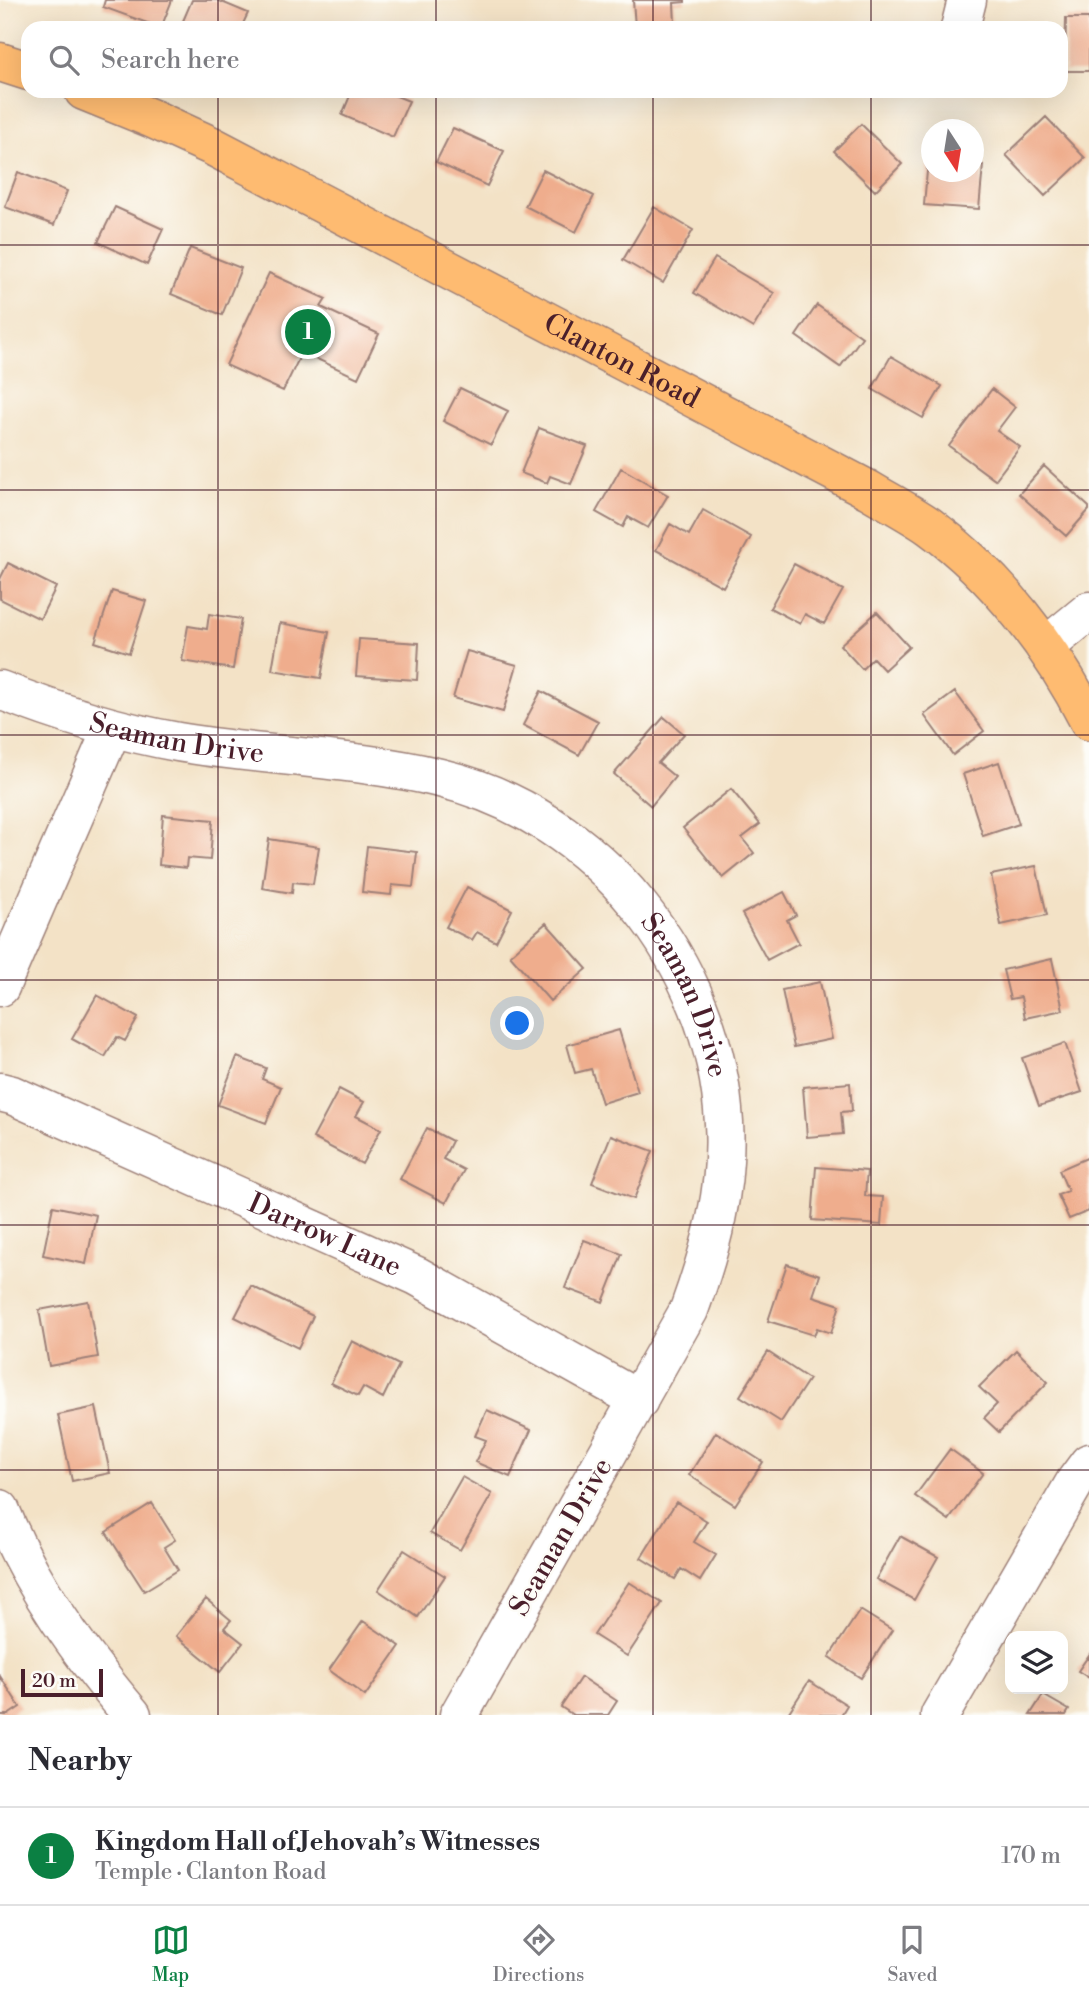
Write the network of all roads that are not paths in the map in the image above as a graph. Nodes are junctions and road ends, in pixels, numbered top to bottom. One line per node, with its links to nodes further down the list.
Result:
1 (967, 0): 2 (street)
2 (962, 21)
3 (0, 62): 4 (main road)
4 (21, 69)
5 (101, 98): 7 (main road, Clanton Road)
6 (1089, 611): 7 (street)
7 (1045, 648): 9 (main road, Clanton Road)
8 (0, 690): 10 (street, Seaman Drive)
9 (1089, 721)
10 (113, 729): 11 (street); 13 (street, Seaman Drive)
11 (0, 987)
12 (0, 1092): 13 (street, Darrow Lane)
13 (639, 1400): 17 (street, Seaman Drive)
14 (1089, 1463): 18 (street)
15 (0, 1509): 16 (street)
16 (132, 1715)
17 (458, 1715)
18 (940, 1715)

